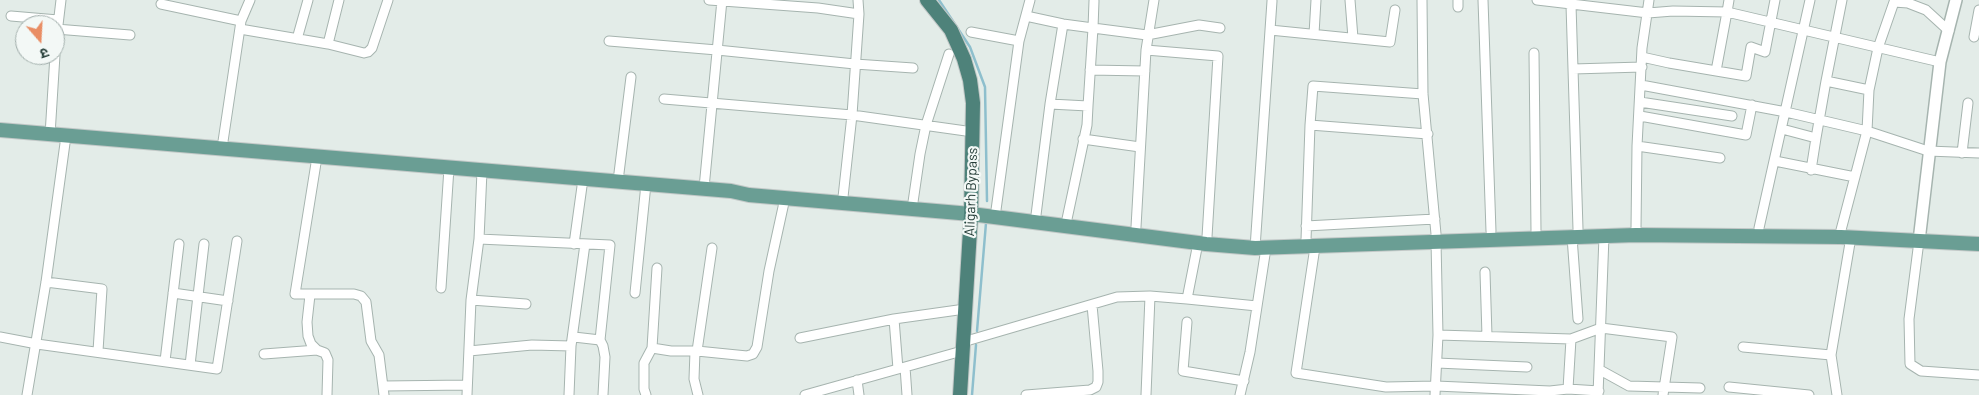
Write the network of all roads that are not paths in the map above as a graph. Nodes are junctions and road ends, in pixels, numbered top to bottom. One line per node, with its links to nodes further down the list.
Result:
1 (60, 0): 35 (street)
2 (250, 0): 41 (street)
3 (308, 0): 55 (street)
4 (339, 0): 58 (street)
5 (388, 0): 58 (street)
6 (709, 0): 22 (street)
7 (858, 0): 33 (street)
8 (928, 0): 96 (highway, Aligarh Bypass)
9 (1030, 0): 37 (street)
10 (1154, 0): 51 (street)
11 (1316, 0): 49 (street)
12 (1350, 0): 53 (street)
13 (1422, 0): 78 (street)
14 (1483, 0): 131 (street)
15 (1537, 0): 25 (street)
16 (1649, 0): 34 (street)
17 (1729, 0): 32 (street)
18 (1775, 0): 40 (street)
19 (1810, 0): 48 (street)
20 (1842, 0): 54 (street)
21 (1956, 0): 46 (street)
22 (722, 1): 26 (street); 60 (street)
23 (1094, 1): 43 (street)
24 (1272, 1): 45 (street)
25 (1556, 1): 29 (street)
26 (772, 3): 28 (street)
27 (161, 4): 41 (street)
28 (818, 4): 33 (street)
29 (1572, 5): 34 (street); 70 (street)
30 (1395, 10): 53 (street)
31 (1979, 10): 52 (street)
32 (1727, 12): 34 (street); 40 (street); 73 (street)
33 (859, 14): 66 (street)
34 (1648, 14): 64 (street)
35 (58, 15)
36 (11, 16): 38 (street)
37 (1026, 16): 39 (street); 57 (street)
38 (15, 17)
39 (1064, 24): 43 (street); 83 (street)
40 (1771, 24): 48 (street); 73 (street)
41 (241, 25): 55 (street); 104 (street)
42 (65, 26): 50 (street)
43 (1093, 28): 51 (street); 71 (street)
44 (1220, 28): 51 (street)
45 (1270, 30): 49 (street); 149 (street)
46 (1949, 30): 59 (street); 65 (street)
47 (971, 32): 57 (street)
48 (1804, 32): 54 (street); 86 (street)
49 (1314, 34): 53 (street)
50 (130, 35)
51 (1147, 35): 61 (street)
52 (1974, 37)
53 (1353, 38)
54 (1834, 38): 59 (street); 75 (street)
55 (297, 39): 58 (street)
56 (610, 41): 60 (street)
57 (1019, 41): 124 (street)
58 (328, 44)
59 (1878, 48): 65 (street); 77 (street)
60 (718, 50): 66 (street); 82 (street)
61 (1146, 50): 72 (street); 142 (street)
62 (1534, 53): 133 (street)
63 (949, 54): 91 (street)
64 (1642, 57): 68 (street); 73 (street)
65 (1940, 62): 105 (street)
66 (855, 64): 69 (street); 87 (street)
67 (54, 65): 98 (street)
68 (1642, 67): 70 (street); 76 (street)
69 (912, 68)
70 (1573, 69): 134 (street)
71 (1090, 70): 72 (street); 85 (street)
72 (1145, 71): 103 (street)
73 (1716, 71)
74 (631, 77): 116 (street)
75 (1826, 81): 77 (street); 90 (street)
76 (1641, 85): 80 (street); 84 (street)
77 (1869, 90): 95 (street)
78 (1423, 94): 92 (street); 97 (street)
79 (664, 99): 82 (street)
80 (1640, 102): 88 (street); 89 (street)
81 (1968, 103): 106 (street)
82 (712, 104): 87 (street); 118 (street)
83 (1050, 104): 85 (street); 125 (street)
84 (1752, 105): 86 (street); 88 (street)
85 (1088, 106): 101 (street)
86 (1786, 112): 90 (street); 93 (street)
87 (852, 115): 91 (street); 120 (street)
88 (1640, 116): 102 (street)
89 (1732, 116)
90 (1820, 120): 95 (street); 100 (street)
91 (926, 125): 96 (street); 122 (street)
92 (1310, 125): 97 (street); 139 (street)
93 (1782, 129): 100 (street); 110 (street)
94 (0, 130): 98 (main road)
95 (1867, 131): 105 (street); 114 (street)
96 (973, 132): 123 (highway, Aligarh Bypass)
97 (1428, 134): 127 (street)
98 (50, 135): 99 (main road)
99 (66, 136): 104 (main road); 153 (street)
100 (1816, 138): 112 (street)
101 (1083, 139): 103 (street); 126 (street)
102 (1637, 146): 109 (street); 129 (street)
103 (1140, 147): 128 (street)
104 (222, 148): 108 (main road)
105 (1928, 151): 106 (street); 137 (street)
106 (1962, 153): 107 (street)
107 (1979, 153)
108 (317, 157): 111 (main road); 157 (street)
109 (1720, 158)
110 (1775, 161): 112 (street); 130 (street)
111 (449, 168): 113 (main road); 154 (street)
112 (1810, 170): 114 (street)
113 (482, 171): 115 (main road); 141 (street)
114 (1855, 177): 135 (street)
115 (583, 179): 116 (main road); 146 (street)
116 (618, 181): 117 (main road)
117 (646, 184): 118 (main road); 156 (street)
118 (704, 188): 119 (main road)
119 (731, 191): 120 (main road); 121 (main road)
120 (843, 197): 122 (main road)
121 (785, 198): 123 (main road); 185 (street)
122 (914, 202): 123 (main road)
123 (971, 210): 124 (main road); 132 (main road); 166 (highway, Aligarh Bypass)
124 (996, 210): 125 (main road)
125 (1036, 215): 126 (main road)
126 (1068, 219): 128 (main road)
127 (1434, 219): 139 (street); 140 (street)
128 (1136, 227): 132 (main road)
129 (1636, 228): 130 (main road); 134 (main road)
130 (1759, 228): 135 (main road)
131 (1491, 232): 133 (main road); 140 (main road)
132 (1151, 233): 142 (main road)
133 (1542, 233): 134 (main road); 140 (main road)
134 (1575, 233): 136 (main road); 168 (street)
135 (1846, 233): 136 (main road); 137 (main road); 187 (street)
136 (1604, 236): 170 (street)
137 (1919, 237): 138 (main road); 148 (main road); 194 (street)
138 (1979, 237)
139 (1309, 238): 140 (main road); 149 (main road); 204 (street)
140 (1436, 238): 171 (street)
141 (478, 239): 146 (street); 161 (street)
142 (1203, 240): 149 (main road); 160 (street)
143 (237, 241): 162 (street)
144 (179, 244): 155 (street)
145 (204, 244): 158 (street)
146 (574, 244): 147 (street)
147 (585, 244): 176 (street); 177 (street)
148 (1979, 244)
149 (1259, 246): 165 (street)
150 (712, 248): 185 (street)
151 (658, 268): 181 (street)
152 (1485, 272): 172 (street)
153 (46, 282): 178 (street); 183 (street)
154 (441, 288)
155 (173, 293): 158 (street); 188 (street)
156 (635, 293)
157 (310, 295): 182 (street); 200 (street)
158 (198, 296): 162 (street); 190 (street)
159 (1150, 296): 160 (street); 164 (street); 219 (street)
160 (1187, 299): 165 (street)
161 (470, 300): 163 (street); 184 (street)
162 (228, 301): 190 (street)
163 (526, 304)
164 (1092, 305): 179 (street); 207 (street)
165 (1257, 306): 196 (street)
166 (965, 309): 167 (street); 179 (highway, Aligarh Bypass)
167 (894, 319): 174 (street); 192 (street)
168 (1578, 319)
169 (1187, 322): 196 (street)
170 (1602, 328): 175 (street); 193 (street); 205 (street)
171 (1438, 335): 172 (street); 189 (street)
172 (1487, 336): 175 (street)
173 (0, 337): 178 (street)
174 (800, 338)
175 (1571, 339): 199 (street)
176 (600, 340): 177 (street); 211 (street)
177 (573, 342): 184 (street); 210 (street)
178 (37, 344): 183 (street); 208 (street)
179 (963, 346): 192 (street); 217 (highway, Aligarh Bypass)
180 (1743, 347): 187 (street)
181 (652, 348): 185 (street); 212 (street)
182 (317, 350): 186 (street); 209 (street)
183 (98, 351): 188 (street)
184 (469, 351): 201 (street)
185 (696, 351): 213 (street)
186 (264, 354)
187 (1831, 355): 222 (street)
188 (165, 361): 190 (street)
189 (1437, 362): 191 (street); 202 (street)
190 (190, 365)
191 (1527, 366)
192 (902, 368): 195 (street); 216 (street)
193 (1600, 370): 203 (street); 206 (street)
194 (1979, 375)
195 (857, 380): 214 (street); 215 (street)
196 (1244, 380): 220 (street)
197 (1729, 387): 221 (street)
198 (1700, 388): 205 (street)
199 (1568, 389): 202 (street); 206 (street)
200 (384, 390): 201 (street)
201 (467, 390)
202 (1436, 390): 204 (street)
203 (1628, 390): 205 (street)
204 (1385, 391)
205 (1664, 391)
206 (1599, 393)
207 (1048, 394): 218 (street)
208 (27, 395)
209 (327, 395)
210 (569, 395)
211 (603, 395)
212 (646, 395)
213 (698, 395)
214 (805, 395)
215 (859, 395)
216 (908, 395)
217 (960, 395)
218 (1026, 395)
219 (1146, 395)
220 (1240, 395)
221 (1809, 395)
222 (1837, 395)

